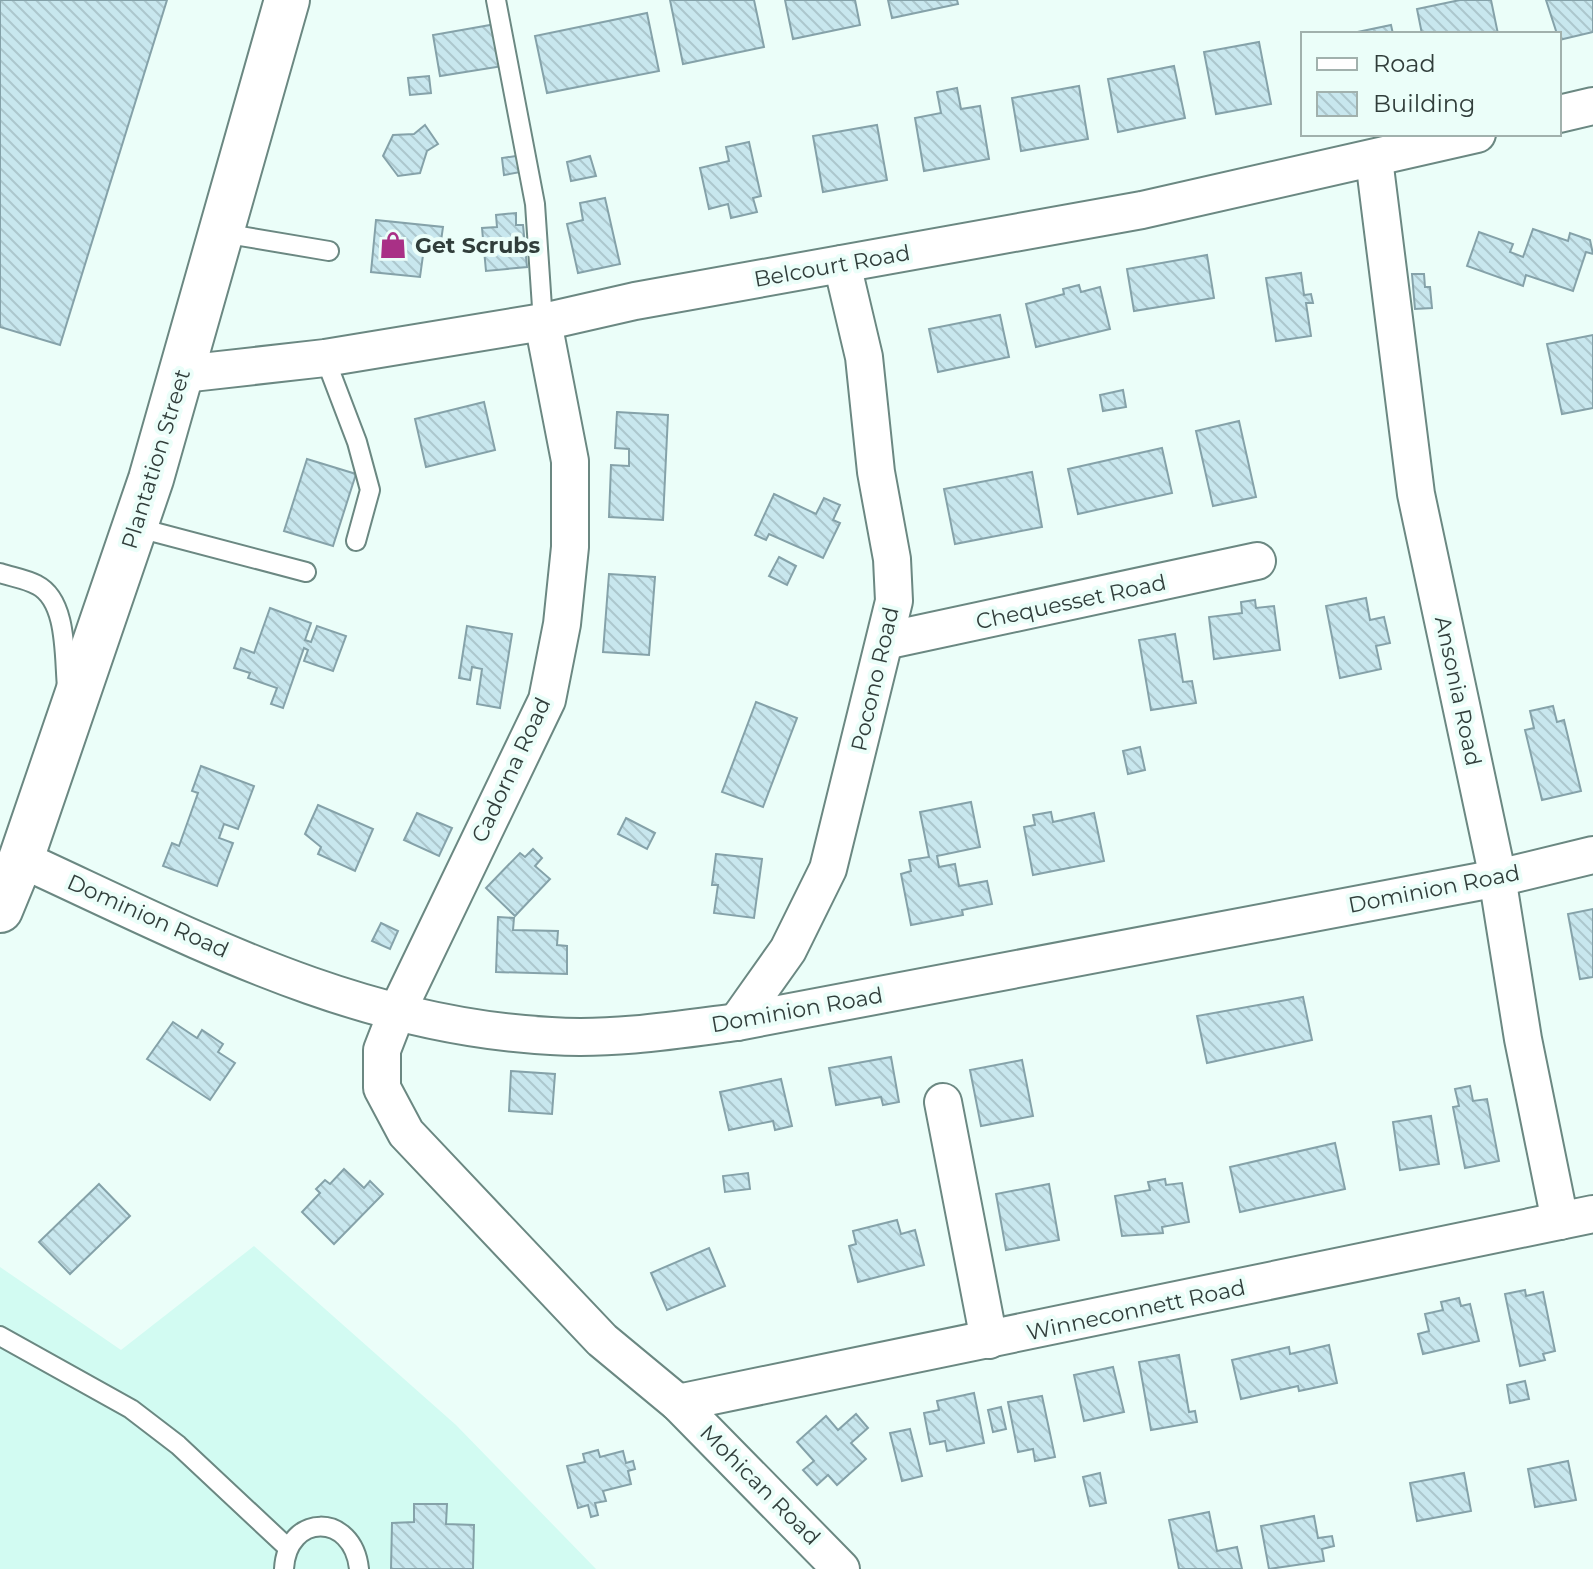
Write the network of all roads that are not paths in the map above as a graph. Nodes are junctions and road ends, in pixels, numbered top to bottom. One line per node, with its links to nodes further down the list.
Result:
1 (288, 0): 7 (main road, Plantation Street)
2 (496, 0): 10 (lane)
3 (1593, 106): 4 (street)
4 (1561, 114)
5 (1469, 136): 6 (street, Belcourt Road)
6 (1374, 159): 9 (street, Belcourt Road); 22 (street, Ansonia Road)
7 (222, 233): 8 (lane); 12 (main road, Plantation Street)
8 (329, 251)
9 (842, 264): 10 (street, Belcourt Road); 18 (street, Pocono Road)
10 (543, 322): 11 (street, Belcourt Road); 24 (street, Cadorna Road)
11 (325, 358): 12 (street, Belcourt Road); 14 (lane)
12 (183, 374): 13 (main road, Plantation Street)
13 (135, 527): 16 (lane); 19 (main road, Plantation Street)
14 (356, 541)
15 (1257, 561): 18 (street, Chequesset Road)
16 (306, 572)
17 (0, 573): 19 (lane)
18 (885, 641): 25 (street, Pocono Road)
19 (70, 717): 21 (main road, Plantation Street)
20 (1593, 855): 22 (street, Dominion Road)
21 (21, 859): 23 (main road, Plantation Street); 24 (street, Dominion Road)
22 (1498, 878): 25 (street, Dominion Road); 27 (street, Ansonia Road)
23 (0, 910)
24 (396, 1014): 25 (street, Dominion Road); 30 (street, Cadorna Road)
25 (737, 1022)
26 (943, 1102): 29 (street)
27 (1576, 1217): 29 (street, Winneconnett Road)
28 (0, 1336): 31 (lane)
29 (989, 1340): 30 (street, Winneconnett Road)
30 (678, 1403): 34 (street, Mohican Road)
31 (287, 1547): 32 (lane); 33 (lane)
32 (284, 1569)
33 (359, 1569)
34 (841, 1569)

